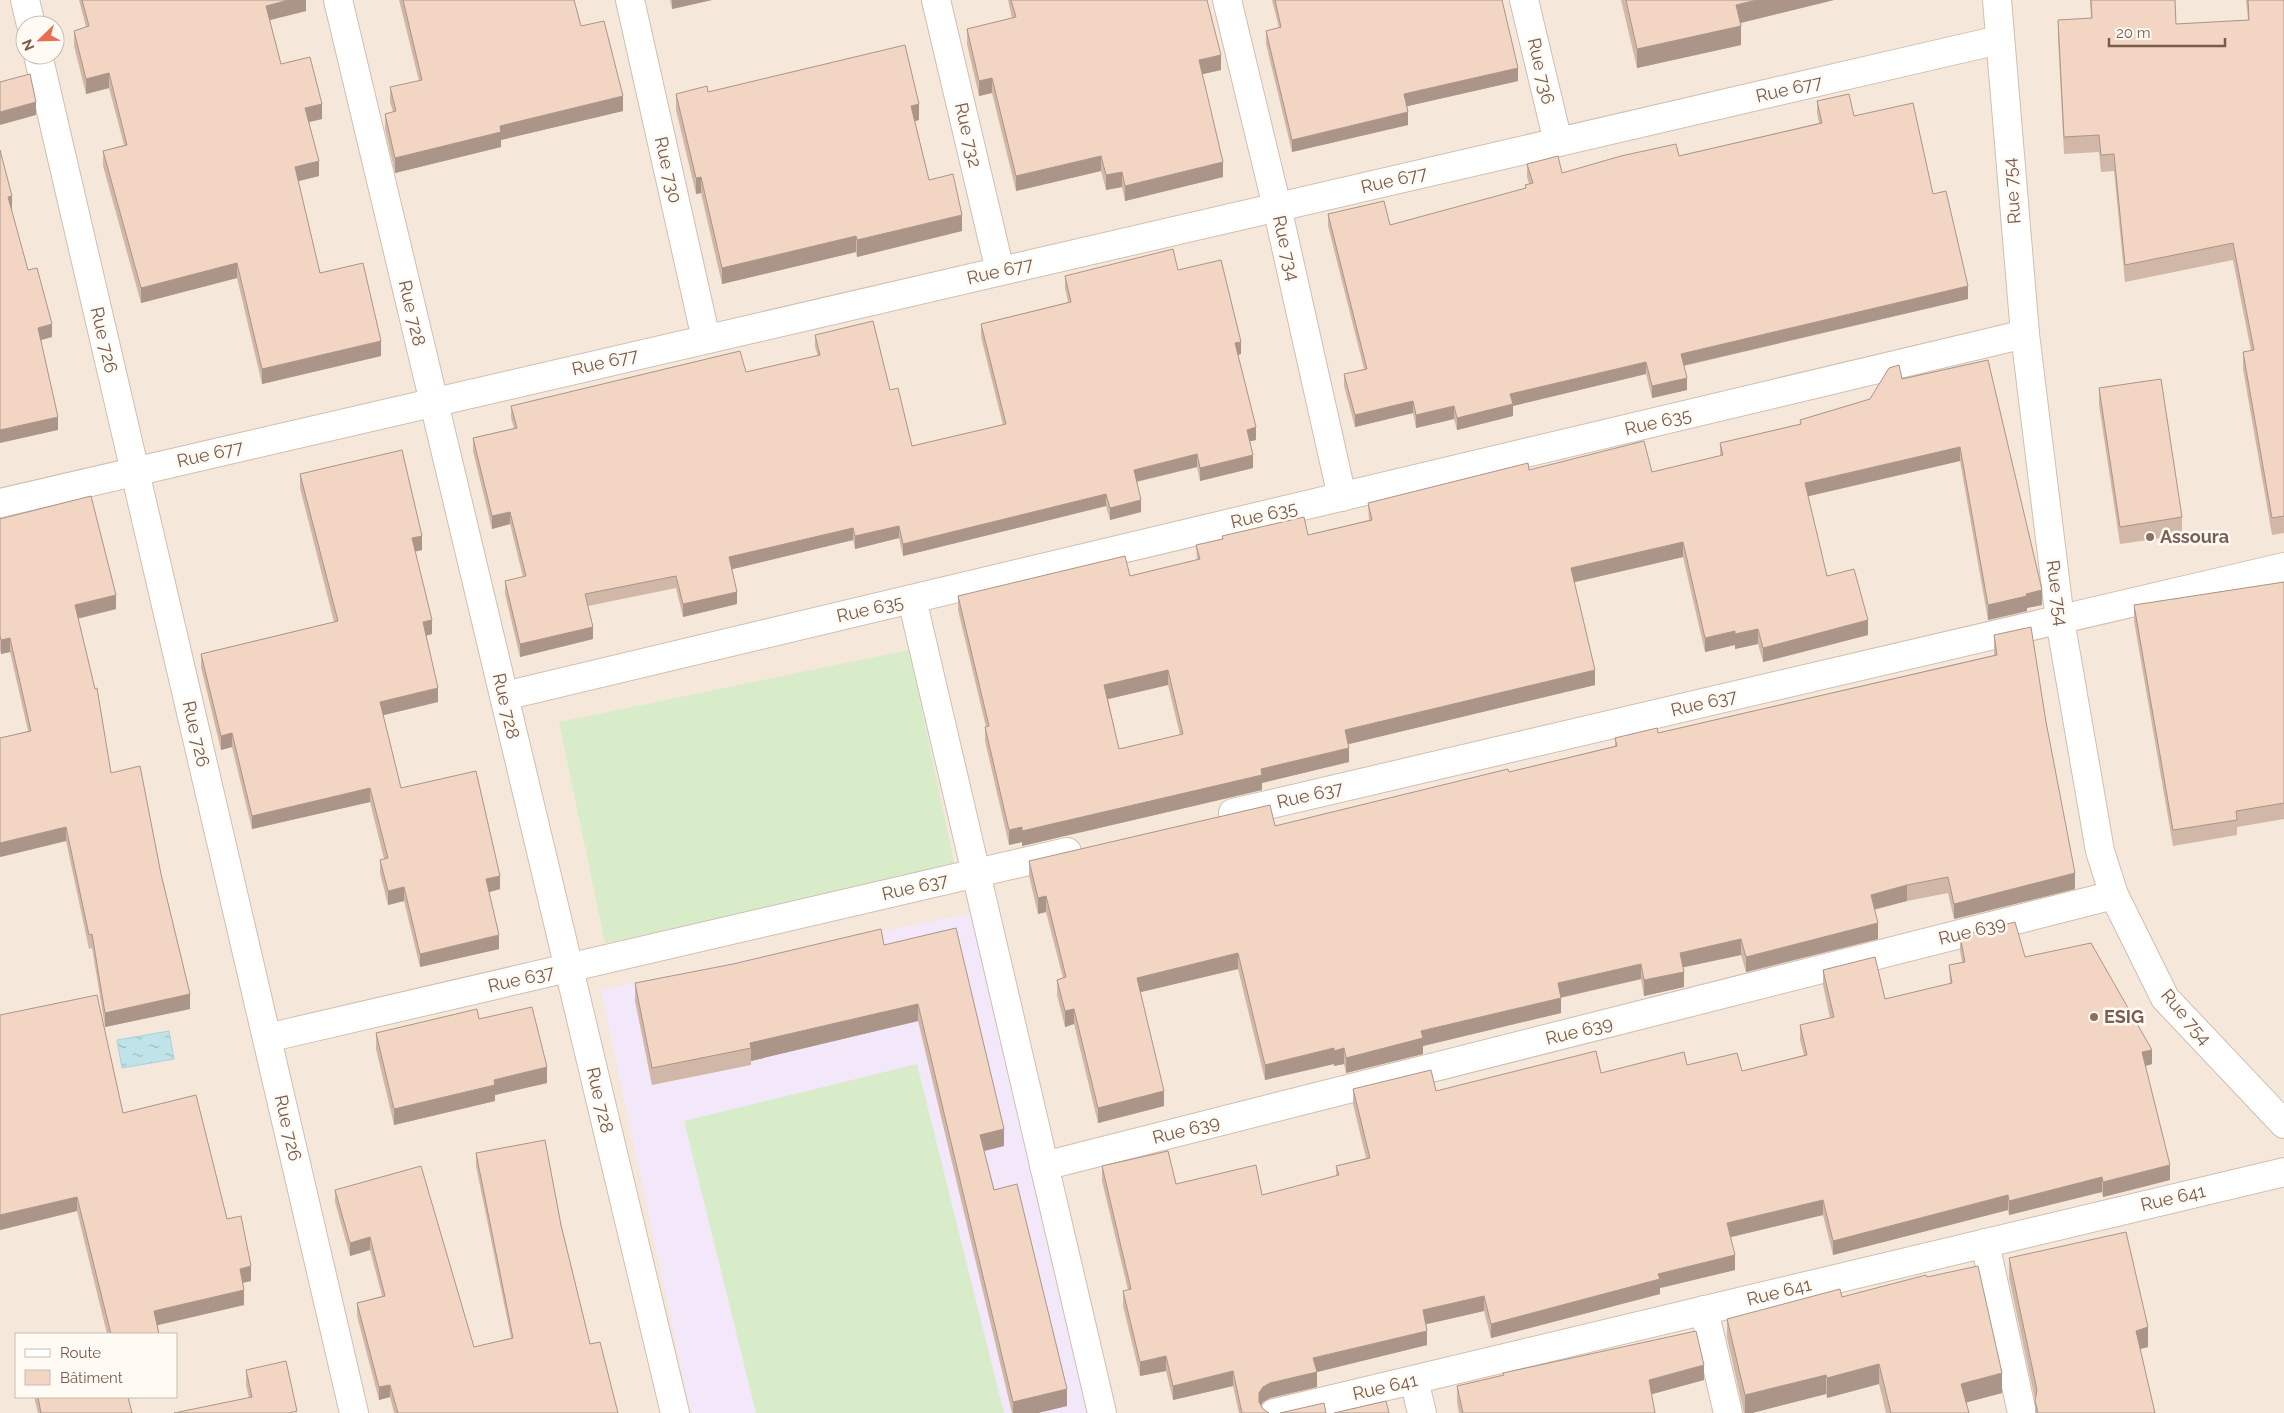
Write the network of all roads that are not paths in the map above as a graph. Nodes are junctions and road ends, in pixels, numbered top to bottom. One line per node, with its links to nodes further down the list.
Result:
1 (25, 0): 8 (street)
2 (338, 0): 16 (street, Rue 728)
3 (630, 0): 15 (street, Rue 730)
4 (936, 0): 13 (street, Rue 732)
5 (1227, 0): 12 (street, Rue 734)
6 (1524, 0): 11 (street, Rue 736)
7 (1997, 0): 9 (street, Rue 754)
8 (29, 15)
9 (1999, 40): 11 (street, Rue 677); 14 (street, Rue 754)
10 (40, 65): 17 (street, Rue 726)
11 (1558, 142): 12 (street, Rue 677)
12 (1277, 207): 13 (street, Rue 677); 18 (street, Rue 734)
13 (1000, 271): 15 (street, Rue 677)
14 (2025, 334): 18 (street, Rue 635); 22 (street, Rue 754)
15 (706, 339): 16 (street, Rue 677)
16 (434, 402): 17 (street, Rue 677); 23 (street, Rue 728)
17 (135, 472): 19 (street, Rue 677); 29 (street, Rue 726)
18 (1342, 497): 21 (street, Rue 635)
19 (0, 503)
20 (2284, 567): 22 (street, Rue 637)
21 (912, 599): 23 (street, Rue 635); 26 (street)
22 (2060, 620): 24 (street, Rue 637); 27 (street, Rue 754)
23 (504, 696): 28 (street, Rue 728)
24 (1208, 819)
25 (1092, 846): 26 (street, Rue 637)
26 (976, 873): 28 (street, Rue 637); 31 (street)
27 (2114, 895): 30 (street, Rue 754); 31 (street, Rue 639)
28 (569, 968): 29 (street, Rue 637); 37 (street, Rue 728)
29 (267, 1038): 36 (street, Rue 726)
30 (2284, 1124)
31 (1044, 1166): 38 (street)
32 (2284, 1172): 33 (street, Rue 641)
33 (1985, 1242): 34 (street, Rue 641); 42 (street)
34 (1704, 1310): 35 (street, Rue 641); 41 (street)
35 (1414, 1380): 39 (street, Rue 641); 40 (street)
36 (354, 1413)
37 (675, 1413)
38 (1102, 1413)
39 (1274, 1413)
40 (1422, 1413)
41 (1728, 1413)
42 (2022, 1413)

